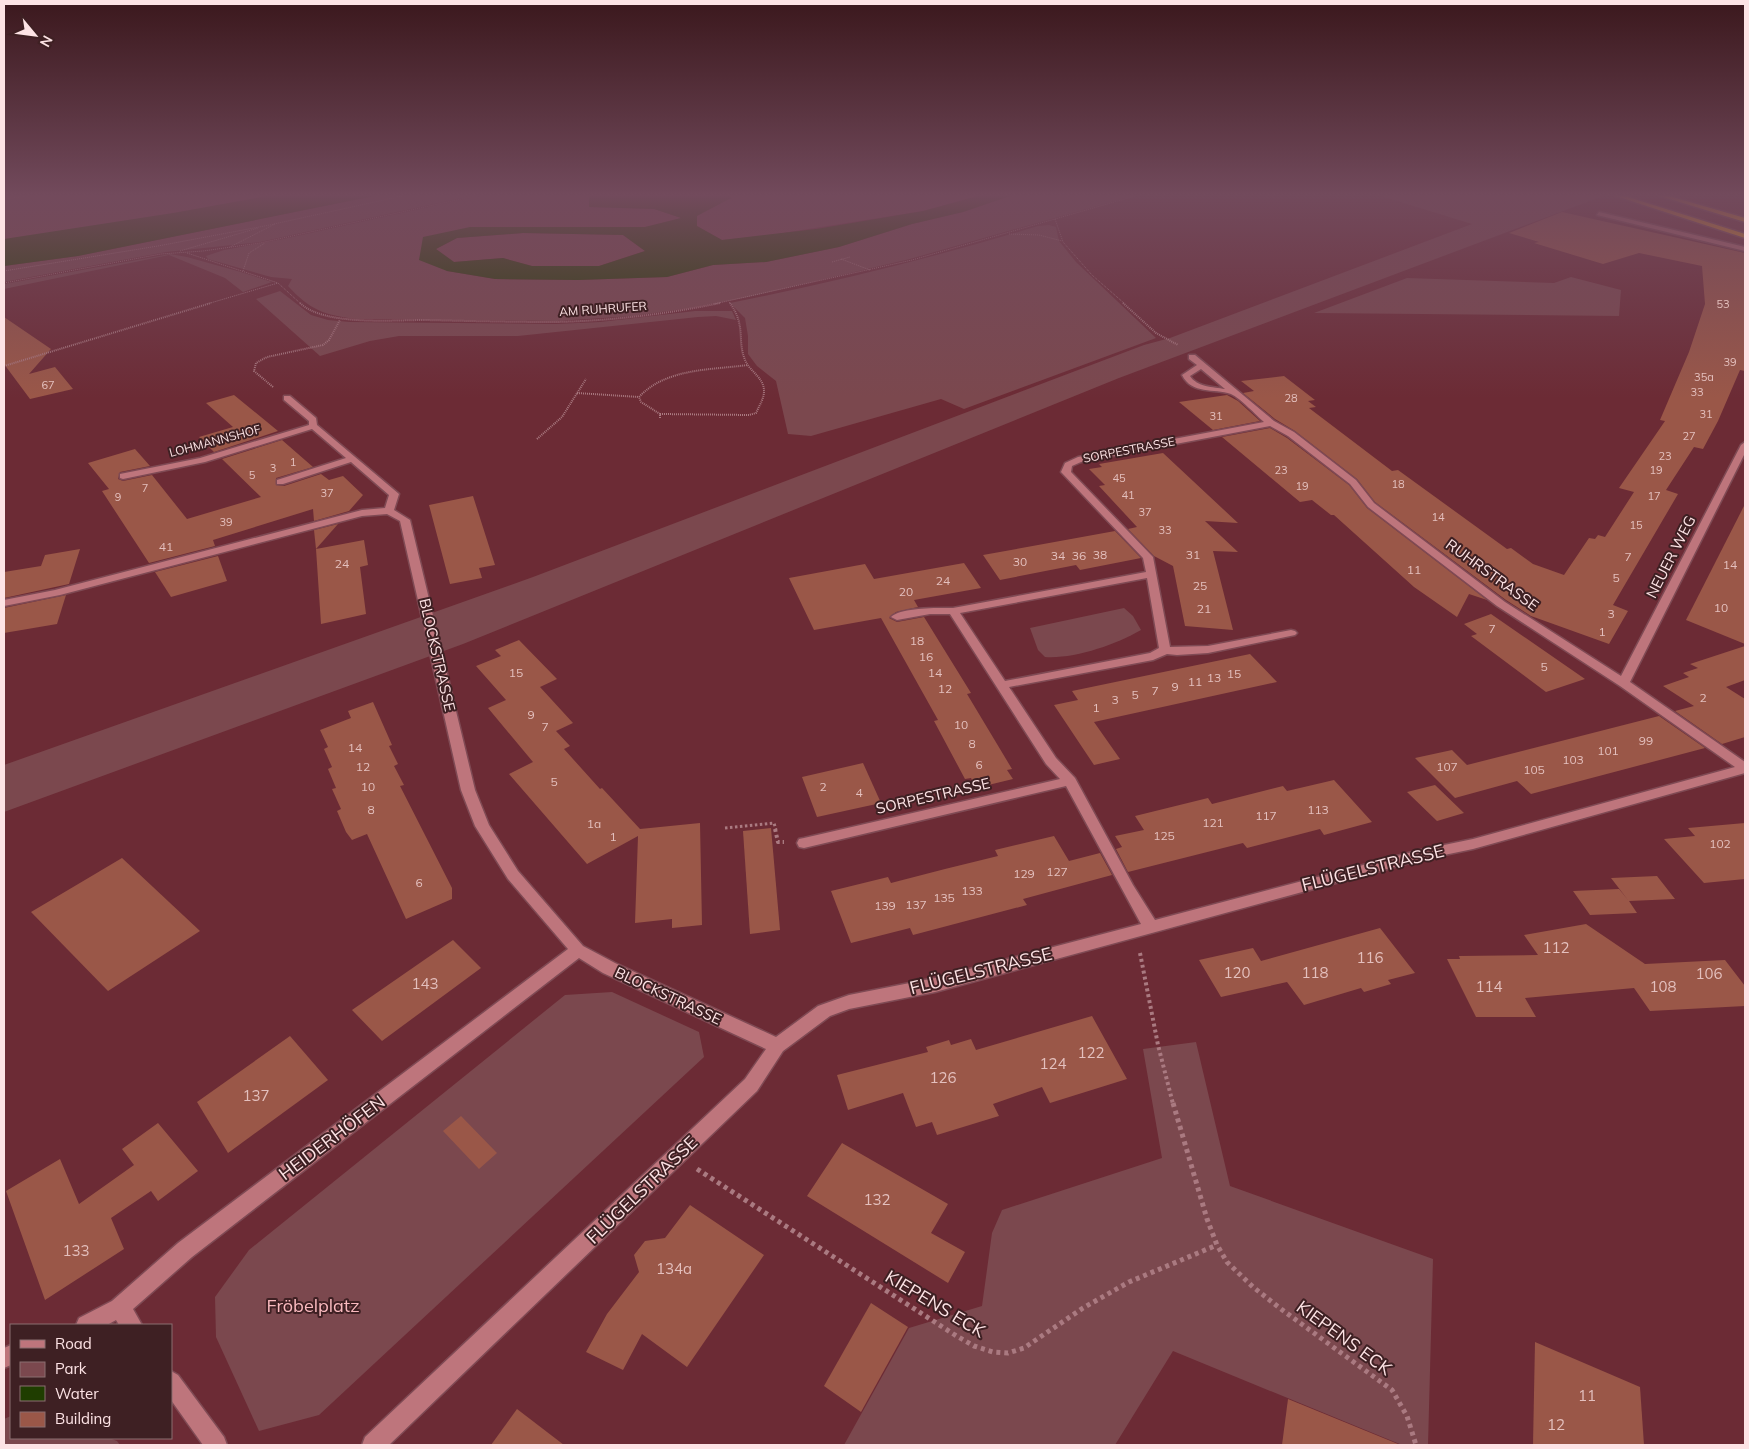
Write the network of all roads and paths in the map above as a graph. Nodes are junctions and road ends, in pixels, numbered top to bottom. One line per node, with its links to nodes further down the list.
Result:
1 (49, 264): 10 (path)
2 (112, 264): 11 (path)
3 (222, 264): 8 (path)
4 (245, 264): 8 (path)
5 (852, 264): 9 (path)
6 (894, 264): 9 (path, AM RUHRUFER)
7 (1082, 264): 15 (path)
8 (243, 270): 12 (path)
9 (870, 270): 13 (path, AM RUHRUFER)
10 (4, 271)
11 (4, 283)
12 (278, 283): 14 (path, AM RUHRUFER); 19 (path)
13 (729, 302): 14 (path, AM RUHRUFER); 17 (path)
14 (341, 319): 24 (path)
15 (1173, 342)
16 (1192, 357): 18 (street, RUHRSTRASSE)
17 (749, 365): 23 (path); 25 (path)
18 (1202, 365): 21 (street, RUHRSTRASSE); 21 (street, RUHRSTRASSE)
19 (4, 366)
20 (586, 380): 22 (path)
21 (1233, 392): 27 (street, RUHRSTRASSE)
22 (577, 393): 23 (path); 29 (path)
23 (638, 397): 25 (path)
24 (287, 398): 28 (street)
25 (660, 414): 26 (path)
26 (660, 418)
27 (1271, 423): 35 (street, SORPESTRASSE); 41 (street, RUHRSTRASSE)
28 (312, 426): 31 (street); 32 (street, LOHMANNSHOF)
29 (537, 439)
30 (1745, 444): 41 (street, NEUER WEG)
31 (352, 459): 33 (street); 34 (street)
32 (123, 476)
33 (280, 482)
34 (389, 511): 36 (street); 49 (street, BLOCKSTRASSE)
35 (1152, 574): 37 (street); 40 (street, SORPESTRASSE)
36 (4, 603)
37 (953, 611): 38 (street); 42 (street)
38 (898, 617)
39 (1291, 632): 40 (street)
40 (1165, 650): 42 (street)
41 (1624, 683): 43 (street, RUHRSTRASSE)
42 (1002, 684): 44 (street)
43 (1745, 768): 47 (street, FLÜGELSTRASSE)
44 (1070, 781): 46 (street, SORPESTRASSE); 47 (street)
45 (725, 828): 46 (path)
46 (804, 843)
47 (1150, 926): 48 (street, FLÜGELSTRASSE)
48 (1135, 930): 50 (street, FLÜGELSTRASSE); 52 (path, KIEPENS ECK)
49 (578, 950): 50 (street, BLOCKSTRASSE); 53 (street, HEIDERHÖFEN)
50 (776, 1046): 51 (street, FLÜGELSTRASSE)
51 (678, 1157): 52 (path, KIEPENS ECK); 58 (street, FLÜGELSTRASSE)
52 (1217, 1245): 59 (path, KIEPENS ECK)
53 (119, 1308): 54 (street, HEIDERHÖFEN); 55 (street)
54 (88, 1324)
55 (131, 1324)
56 (172, 1383): 57 (street)
57 (216, 1445)
58 (373, 1445)
59 (1416, 1445)

